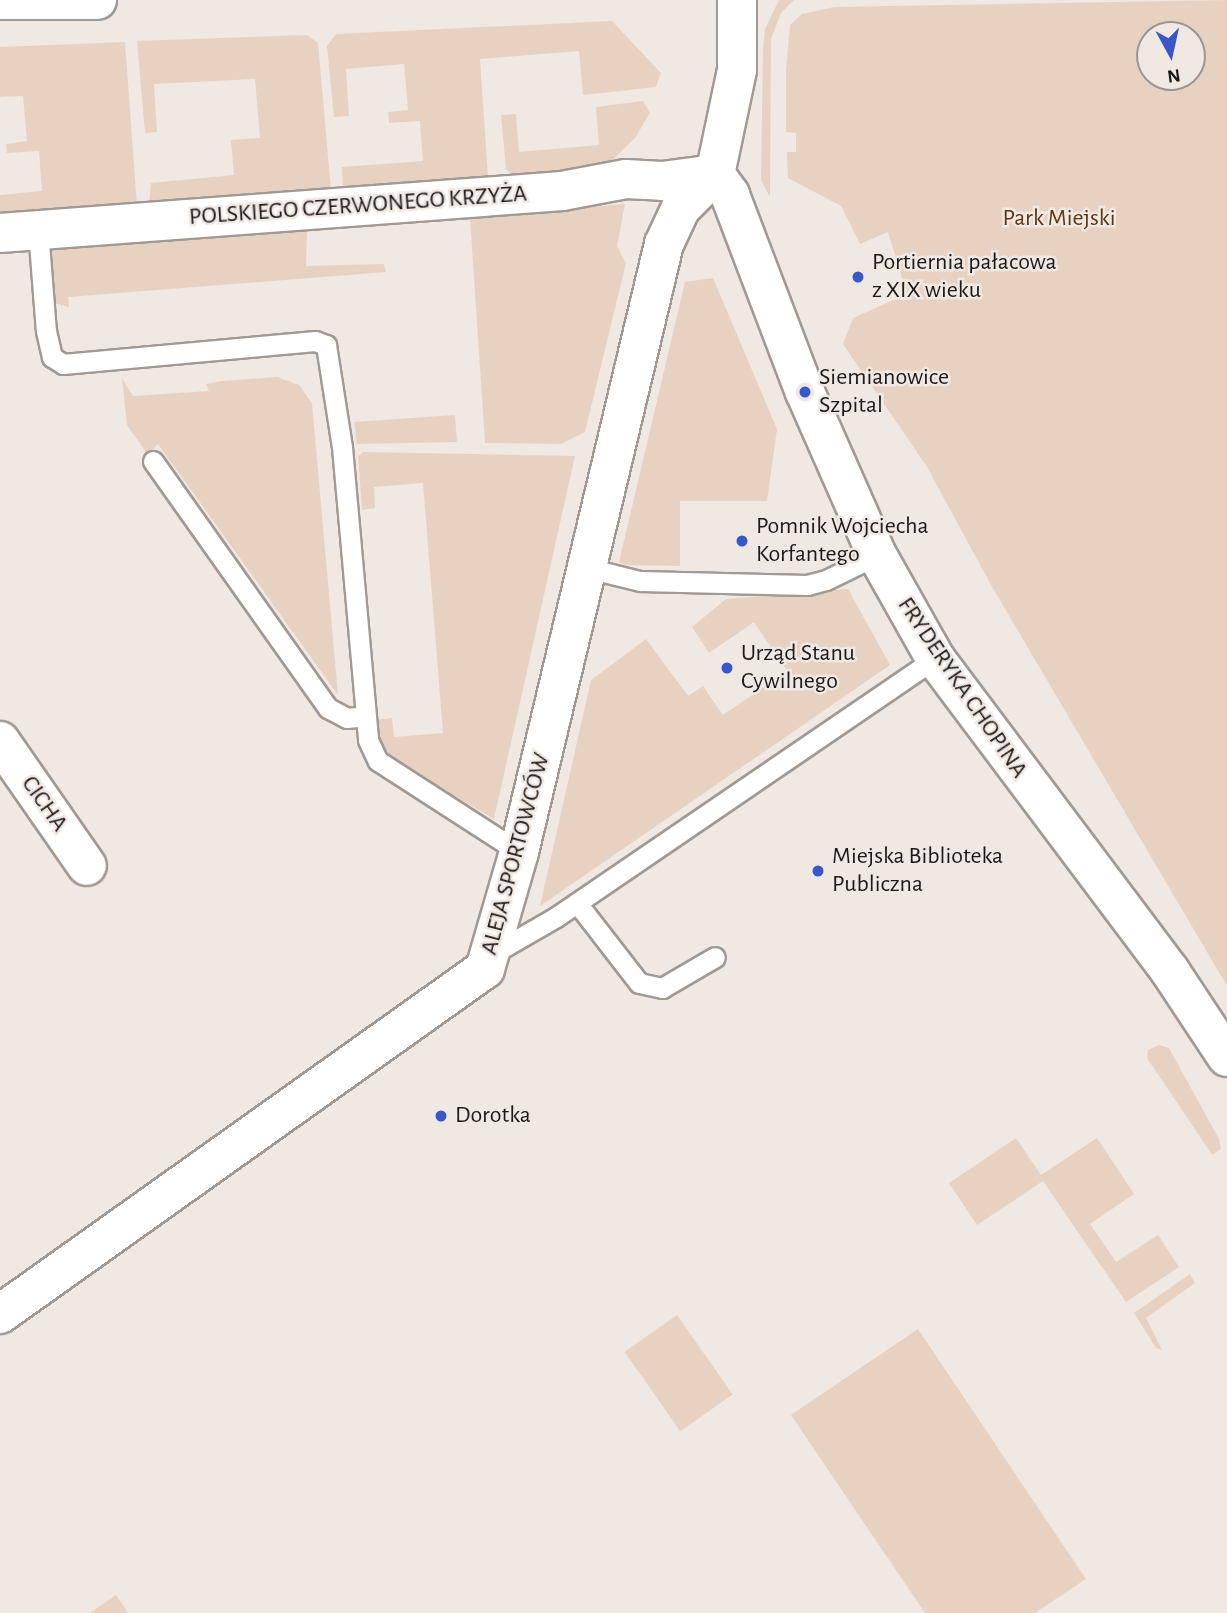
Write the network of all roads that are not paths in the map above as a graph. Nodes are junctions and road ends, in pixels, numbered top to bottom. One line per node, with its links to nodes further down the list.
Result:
1 (0, 0): 2 (street)
2 (97, 0)
3 (737, 0): 4 (street)
4 (715, 174): 5 (street, POLSKIEGO CZERWONEGO KRZYŻA); 8 (street, FRYDERYKA CHOPINA); 9 (street, ALEJA SPORTOWCÓW)
5 (38, 230): 6 (street, POLSKIEGO CZERWONEGO KRZYŻA); 11 (lane)
6 (0, 233)
7 (153, 461): 11 (lane)
8 (877, 555): 9 (lane); 10 (street, FRYDERYKA CHOPINA)
9 (587, 568): 13 (street, ALEJA SPORTOWCÓW)
10 (935, 658): 15 (lane); 18 (street, FRYDERYKA CHOPINA)
11 (366, 716): 13 (lane)
12 (0, 741): 14 (street, CICHA)
13 (519, 852): 16 (street, ALEJA SPORTOWCÓW)
14 (87, 866)
15 (577, 903): 16 (lane); 17 (lane)
16 (491, 955): 19 (street, ALEJA SPORTOWCÓW)
17 (715, 957)
18 (1227, 1057)
19 (0, 1314)

